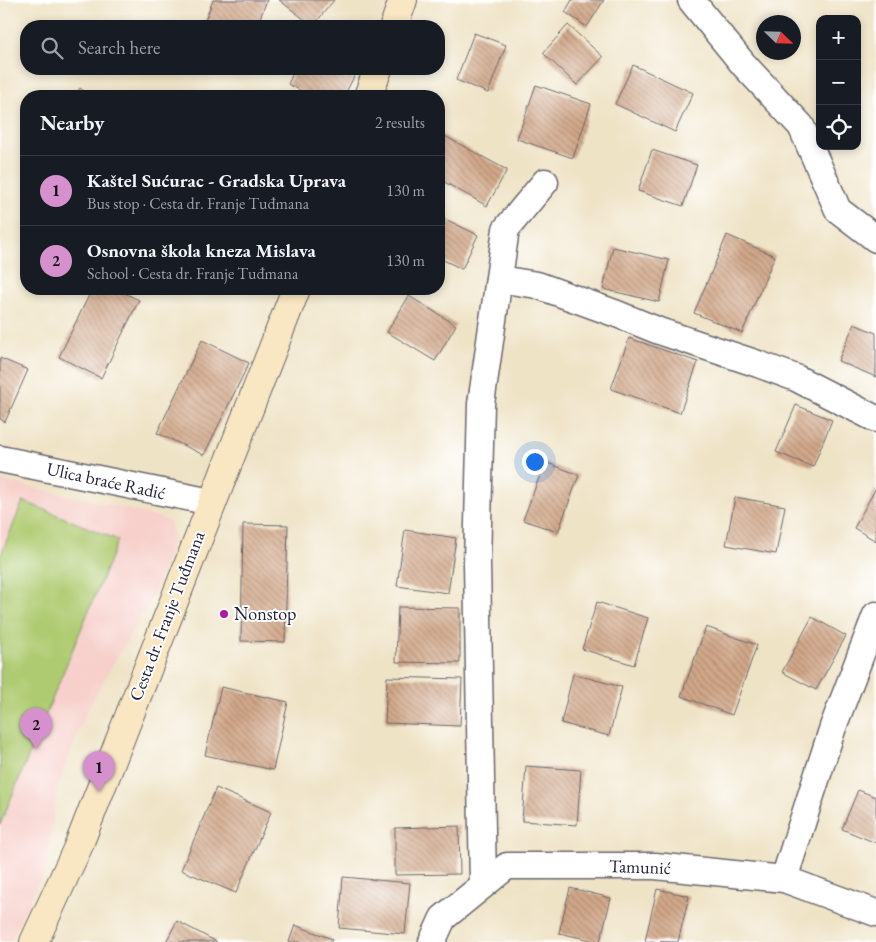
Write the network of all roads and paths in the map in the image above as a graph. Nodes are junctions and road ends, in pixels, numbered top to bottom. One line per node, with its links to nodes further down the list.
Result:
1 (403, 0): 3 (main road)
2 (691, 0): 7 (street)
3 (396, 20)
4 (376, 75): 5 (main road)
5 (370, 90)
6 (545, 182): 8 (street)
7 (876, 239)
8 (499, 279): 10 (street); 15 (street)
9 (293, 295): 12 (main road, Cesta dr. Franje Tuđmana)
10 (876, 419)
11 (0, 459): 12 (street, Ulica braće Radić)
12 (212, 502): 17 (main road, Cesta dr. Franje Tuđmana)
13 (876, 615): 14 (street)
14 (784, 879): 15 (street, Tamunić); 16 (street, Tamunić)
15 (483, 885): 18 (street, Tamunić)
16 (876, 913)
17 (34, 942)
18 (432, 942)

